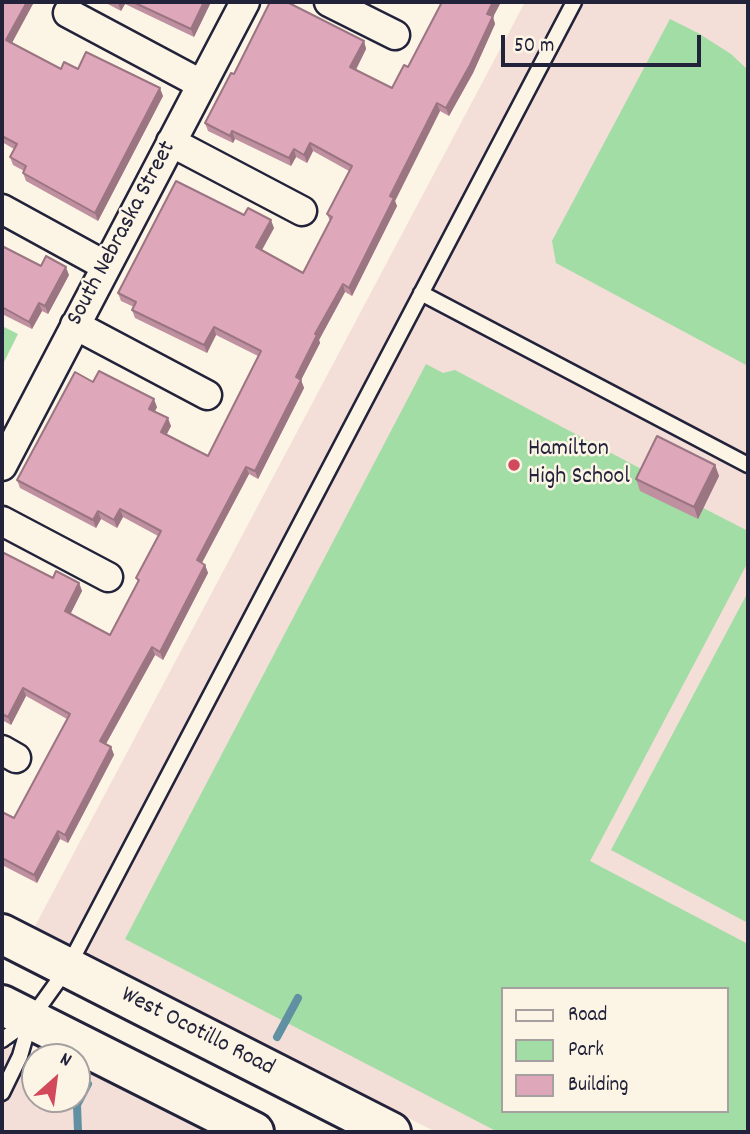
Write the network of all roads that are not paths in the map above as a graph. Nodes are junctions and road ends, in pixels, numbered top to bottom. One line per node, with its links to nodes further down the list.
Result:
1 (245, 2): 6 (street, South Nebraska Street)
2 (329, 2): 5 (street)
3 (574, 2): 11 (lane)
4 (68, 13): 6 (street)
5 (396, 35)
6 (201, 84): 7 (street, South Nebraska Street)
7 (171, 142): 9 (street); 10 (street, South Nebraska Street)
8 (2, 209): 10 (street)
9 (302, 211)
10 (106, 266): 12 (street, South Nebraska Street)
11 (421, 293): 14 (lane); 19 (lane)
12 (75, 325): 13 (street); 15 (street, South Nebraska Street)
13 (207, 395)
14 (748, 465)
15 (2, 466)
16 (2, 521): 17 (street)
17 (108, 577)
18 (2, 934): 19 (main road, West Ocotillo Road)
19 (68, 967): 20 (lane); 23 (main road, West Ocotillo Road)
20 (11, 1022): 21 (lane); 22 (main road)
21 (2, 1093)
22 (254, 1132)
23 (391, 1132)

